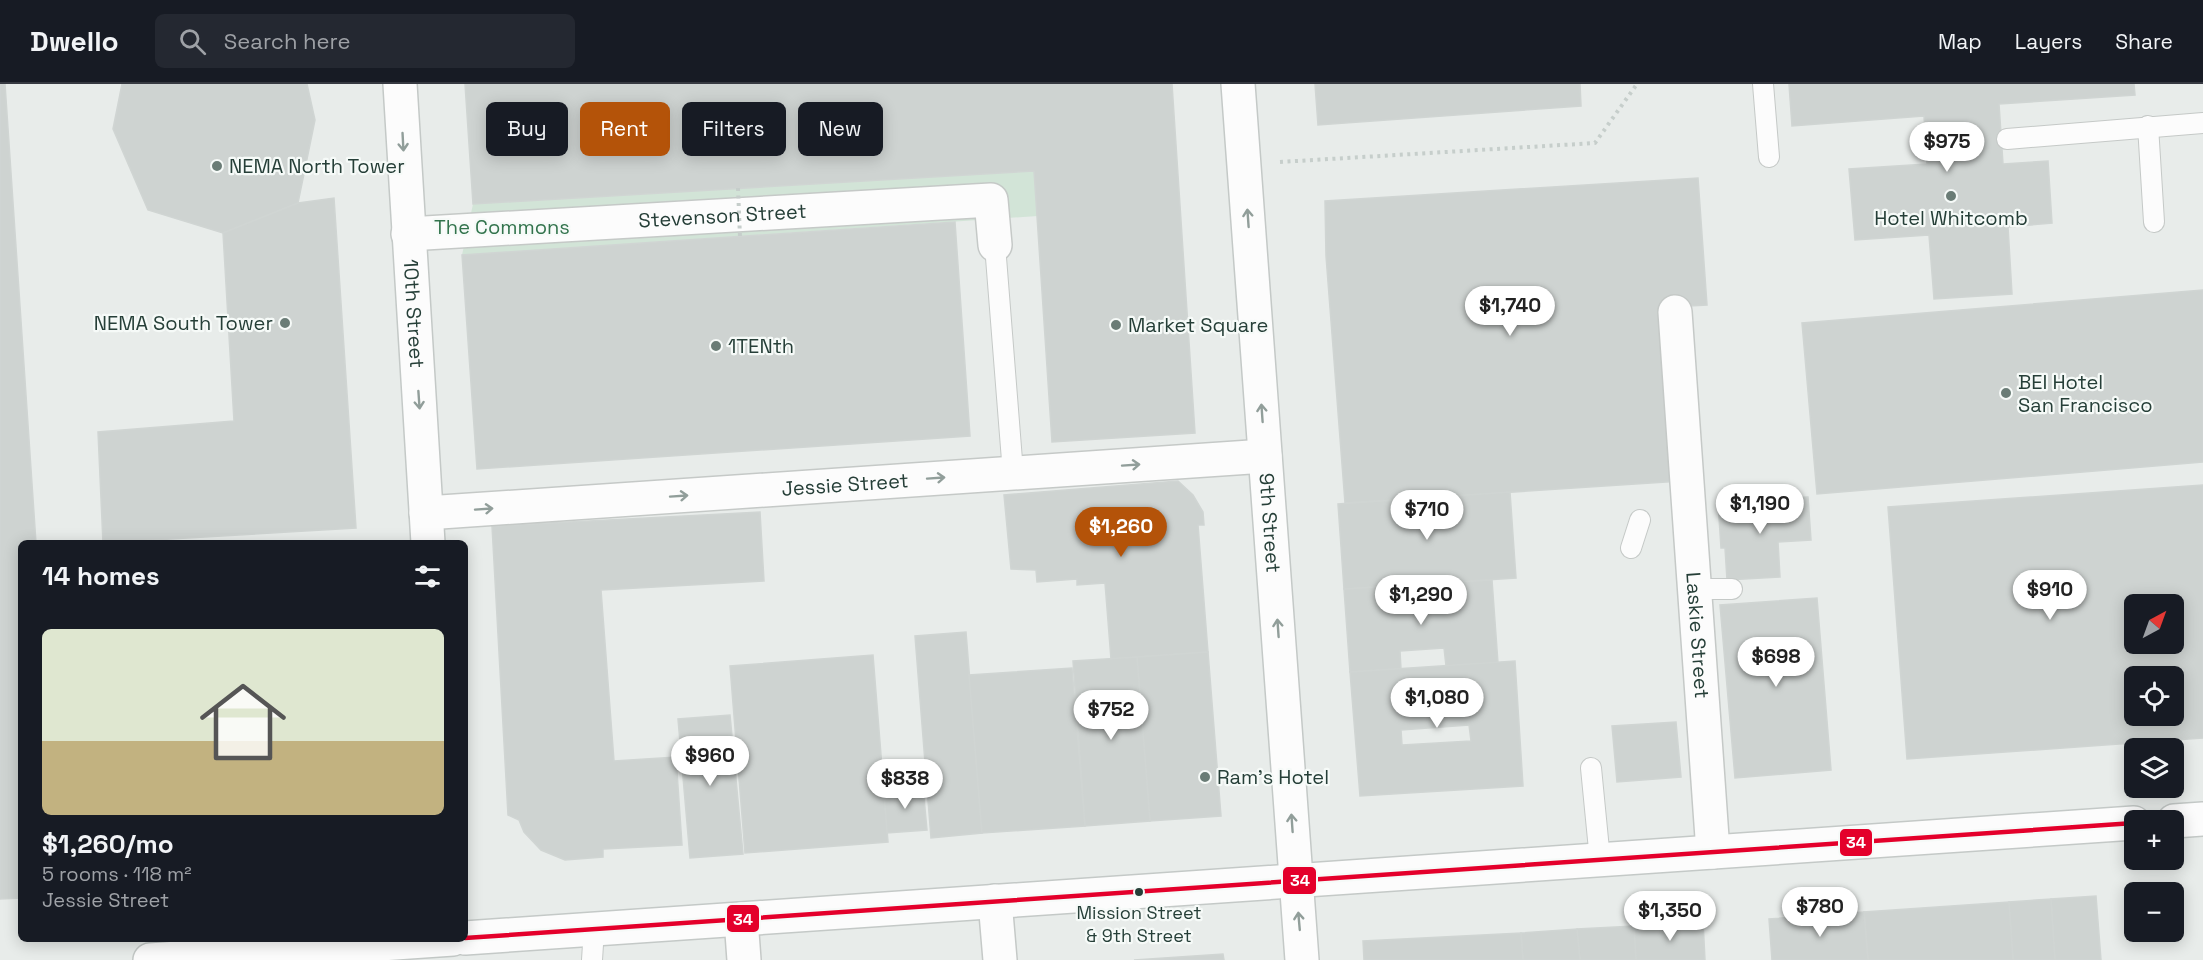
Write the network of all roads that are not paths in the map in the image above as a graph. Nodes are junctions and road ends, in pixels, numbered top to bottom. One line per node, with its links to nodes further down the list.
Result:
1 (400, 84): 9 (main road, 10th Street, one-way to 9)
2 (1238, 84): 12 (main road, 9th Street, one-way to 2)
3 (1763, 84): 7 (lane)
4 (2203, 123): 5 (lane)
5 (2148, 126): 6 (lane); 8 (lane)
6 (2007, 139)
7 (1769, 157)
8 (2154, 222)
9 (408, 234): 10 (main road, Stevenson Street); 15 (main road, 10th Street, one-way to 15)
10 (995, 245): 13 (lane)
11 (1675, 312): 17 (main road, Laskie Street)
12 (1265, 456): 13 (main road, Jessie Street, one-way to 12); 25 (main road, 9th Street, one-way to 12)
13 (1013, 473): 15 (main road, Jessie Street, one-way to 13)
14 (1640, 520): 16 (lane)
15 (427, 528)
16 (1631, 548)
17 (1695, 589): 18 (lane); 23 (main road, Laskie Street)
18 (1732, 589)
19 (1591, 768): 24 (lane)
20 (2203, 819): 21 (main road)
21 (2184, 820)
22 (2124, 824): 23 (main road)
23 (1713, 852): 24 (main road)
24 (1600, 860): 25 (main road)
25 (1296, 881): 26 (main road); 37 (main road, 9th Street, one-way to 25)
26 (995, 902): 27 (main road); 36 (main road)
27 (741, 919): 31 (main road); 35 (main road)
28 (468, 938): 31 (main road)
29 (411, 942): 33 (main road)
30 (453, 942): 34 (main road)
31 (593, 945)
32 (150, 960): 33 (main road)
33 (159, 960)
34 (454, 960)
35 (744, 960)
36 (1000, 960)
37 (1302, 960)

